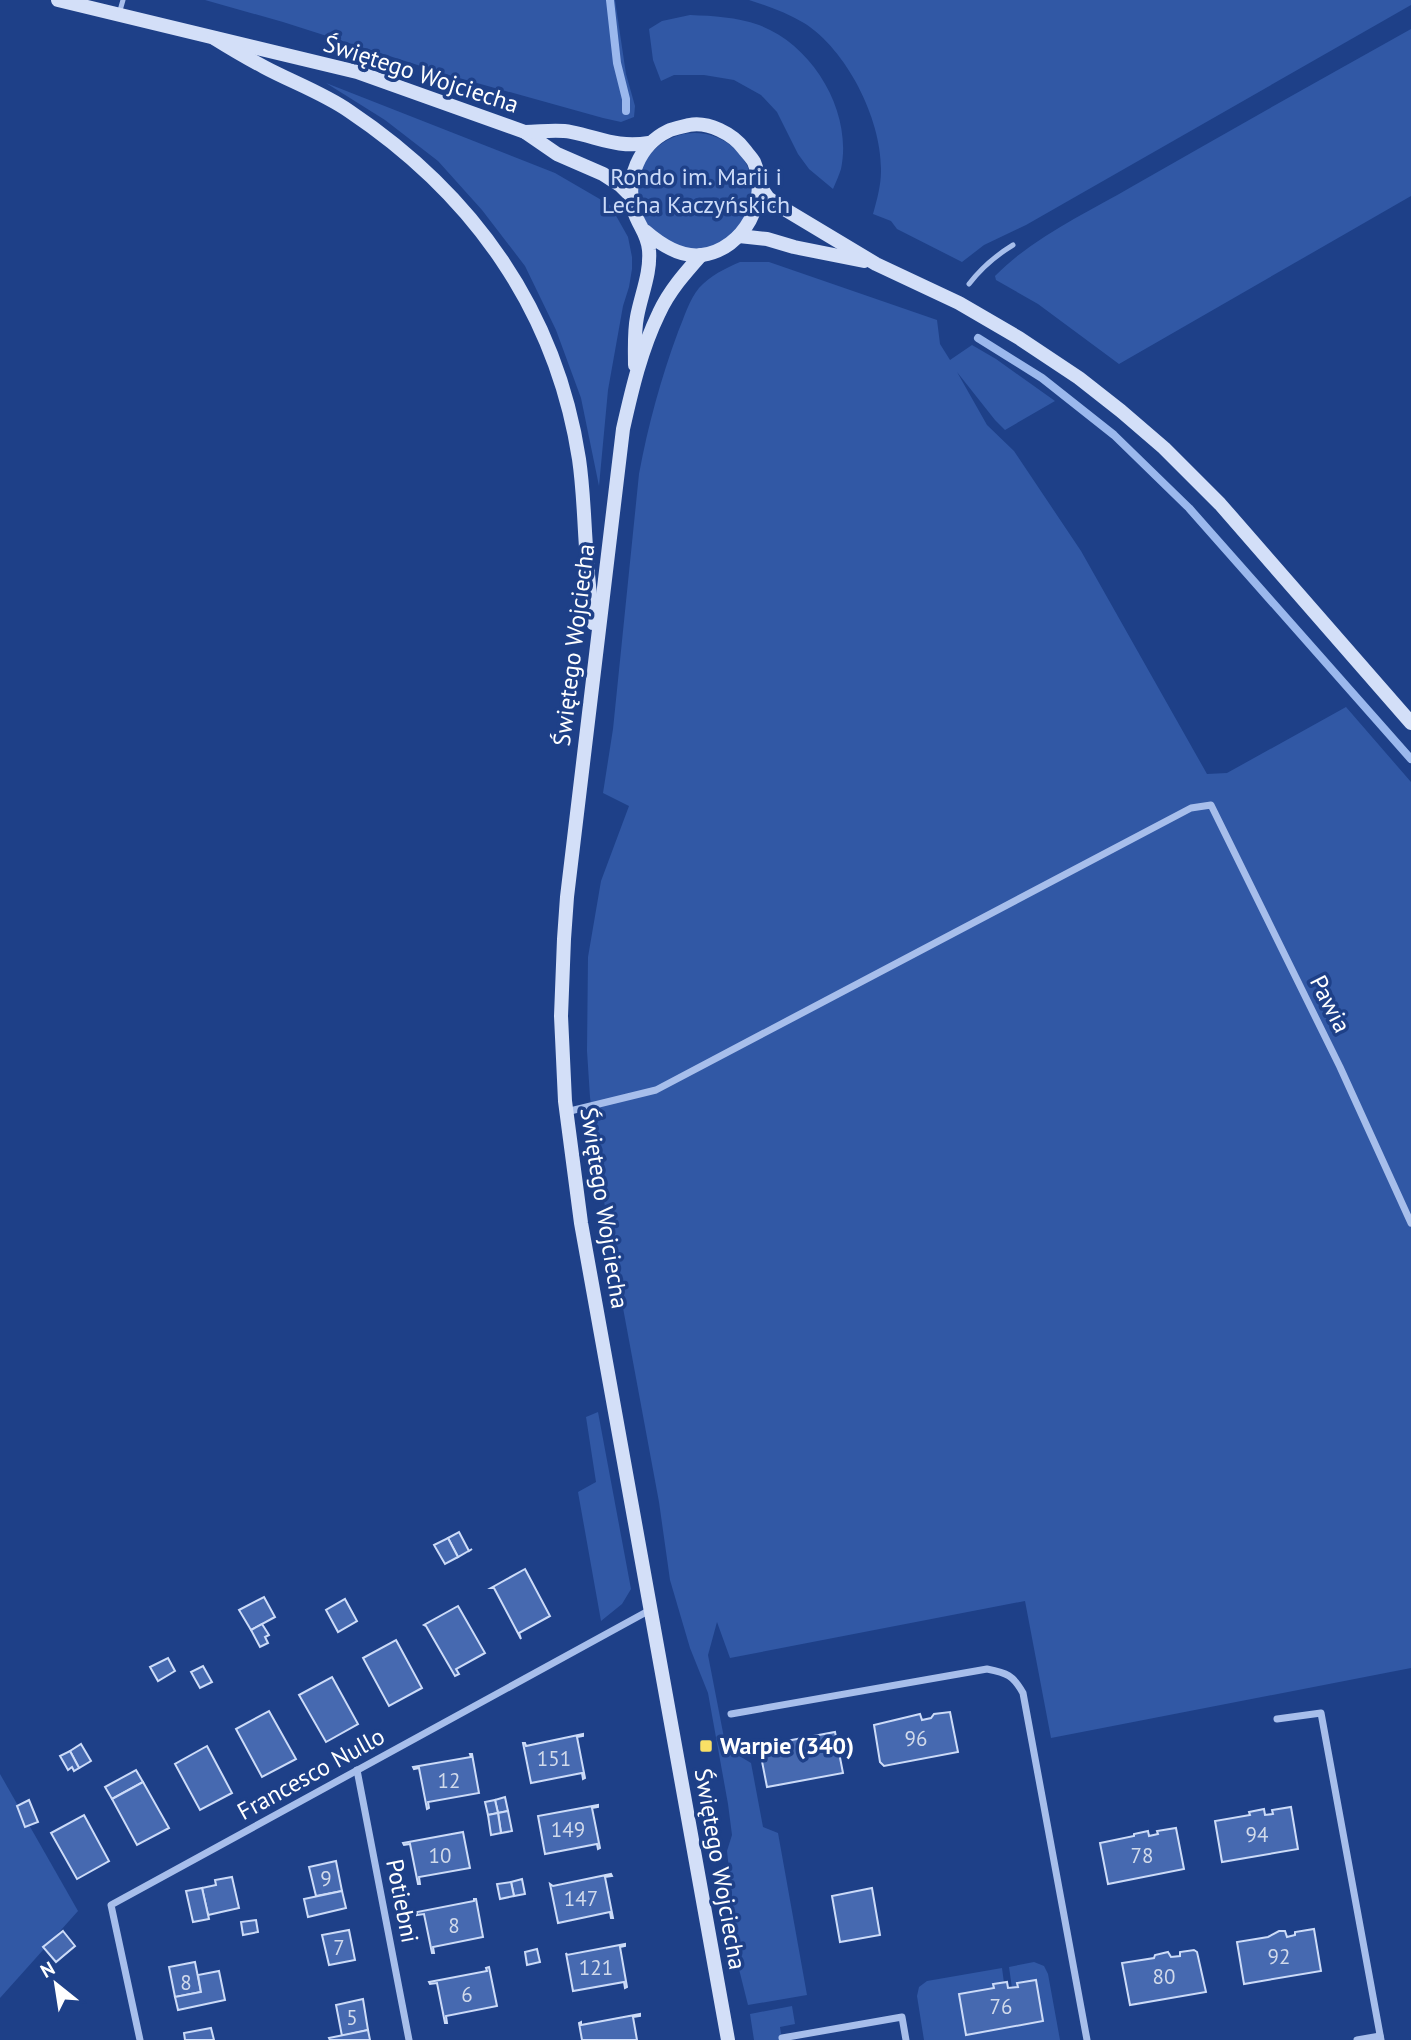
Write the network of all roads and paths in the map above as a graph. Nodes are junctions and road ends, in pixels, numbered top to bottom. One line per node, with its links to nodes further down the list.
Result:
1 (58, 0): 3 (street, Świętego Wojciecha)
2 (123, 0): 3 (lane)
3 (119, 16): 4 (street, Świętego Wojciecha)
4 (214, 38): 5 (street, Świętego Wojciecha); 16 (street)
5 (525, 132): 6 (street, Świętego Wojciecha); 8 (street, Świętego Wojciecha)
6 (649, 144): 7 (street); 8 (street)
7 (759, 185): 10 (street); 13 (street)
8 (630, 195): 9 (street)
9 (645, 231): 12 (street); 15 (street, Świętego Wojciecha)
10 (739, 236): 12 (street); 13 (street)
11 (1013, 245): 14 (lane)
12 (701, 255): 15 (street, Świętego Wojciecha)
13 (876, 264): 17 (street)
14 (969, 284)
15 (635, 376): 16 (street, Świętego Wojciecha)
16 (596, 649): 18 (street, Świętego Wojciecha)
17 (1411, 723)
18 (566, 1112): 19 (street, Pawia); 20 (street, Świętego Wojciecha)
19 (1411, 1223)
20 (650, 1610): 23 (street, Francesco Nullo); 28 (street, Świętego Wojciecha)
21 (731, 1714): 30 (street)
22 (1277, 1719): 25 (street)
23 (357, 1770): 26 (street, Francesco Nullo); 27 (street, Potiebni)
24 (782, 2038): 29 (street)
25 (1380, 2038): 31 (street)
26 (140, 2040)
27 (409, 2040)
28 (728, 2040)
29 (906, 2040)
30 (1087, 2040)
31 (1357, 2040)

